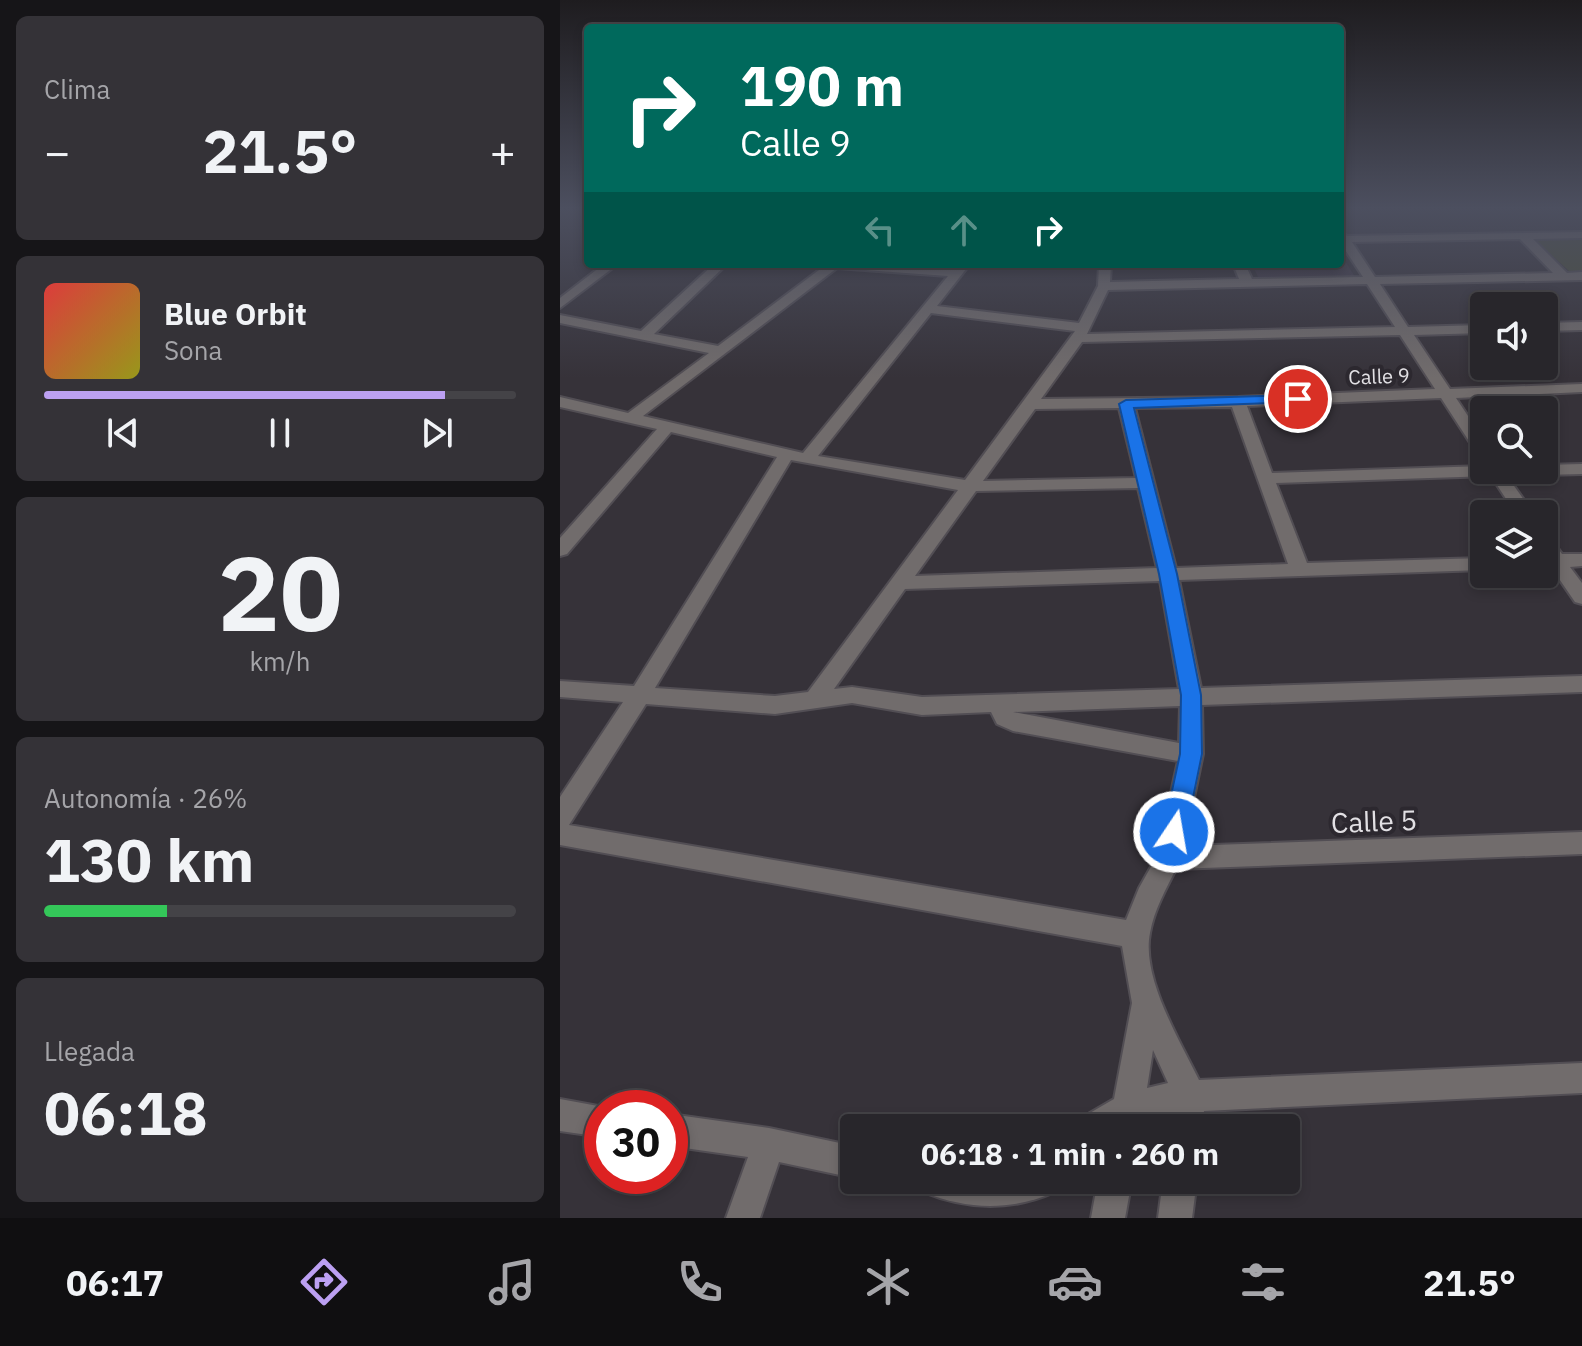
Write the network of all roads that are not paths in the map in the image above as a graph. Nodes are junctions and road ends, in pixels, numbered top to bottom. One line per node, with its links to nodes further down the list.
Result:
1 (1361, 264): 12 (street)
2 (1551, 264): 10 (street)
3 (607, 268): 15 (street)
4 (717, 268): 23 (street)
5 (830, 268): 24 (street)
6 (936, 268): 9 (street)
7 (1105, 268): 14 (street)
8 (1241, 268): 13 (street)
9 (961, 269): 16 (street)
10 (1563, 276): 11 (street); 12 (street)
11 (1582, 276)
12 (1373, 282): 13 (street); 21 (street)
13 (1248, 285): 14 (street)
14 (1104, 286): 22 (street)
15 (560, 304)
16 (930, 309): 22 (street); 34 (street)
17 (560, 319): 23 (street)
18 (1582, 326): 19 (street)
19 (1558, 327)
20 (1470, 330): 21 (street)
21 (1405, 332): 22 (street); 26 (street)
22 (1081, 333): 29 (street)
23 (645, 335): 24 (street)
24 (721, 351): 31 (street)
25 (1582, 388): 26 (street, Calle 9)
26 (1446, 393): 28 (street, Calle 9); 33 (street)
27 (560, 402): 31 (street)
28 (1238, 402): 30 (street, Calle 9); 38 (street)
29 (1033, 404): 30 (street, Calle 9); 40 (street)
30 (1126, 404): 39 (street)
31 (630, 419): 32 (street)
32 (666, 428): 34 (street); 41 (street)
33 (1470, 430)
34 (797, 457): 40 (street); 53 (street)
35 (1582, 469): 36 (street)
36 (1558, 470)
37 (1470, 471): 38 (street)
38 (1268, 478): 46 (street)
39 (1144, 483): 40 (street); 47 (street)
40 (968, 486): 48 (street)
41 (560, 550)
42 (1582, 560): 43 (street)
43 (1558, 561)
44 (1470, 565): 46 (street)
45 (1558, 570): 49 (street)
46 (1300, 571): 47 (street)
47 (1168, 574): 48 (street); 52 (street)
48 (899, 583): 54 (street)
49 (1582, 597)
50 (1582, 684): 52 (street)
51 (560, 689): 53 (street)
52 (1191, 695): 55 (street); 56 (street)
53 (639, 696): 54 (street); 57 (street)
54 (815, 699): 55 (street)
55 (997, 703): 56 (street)
56 (1191, 754): 60 (street)
57 (560, 818)
58 (560, 834): 61 (street)
59 (1582, 843): 60 (street, Calle 5)
60 (1169, 858): 61 (street)
61 (1135, 935): 62 (street)
62 (1147, 1003): 64 (street); 65 (street)
63 (1582, 1078): 64 (street)
64 (1190, 1096): 66 (street); 67 (street)
65 (1127, 1114)
66 (1132, 1114)
67 (1188, 1114)
68 (560, 1115): 69 (street)
69 (584, 1118)
70 (688, 1133): 71 (street)
71 (769, 1144): 72 (street); 75 (street)
72 (840, 1159)
73 (1112, 1194): 76 (street)
74 (1178, 1194): 77 (street)
75 (743, 1218)
76 (1108, 1218)
77 (1175, 1218)

